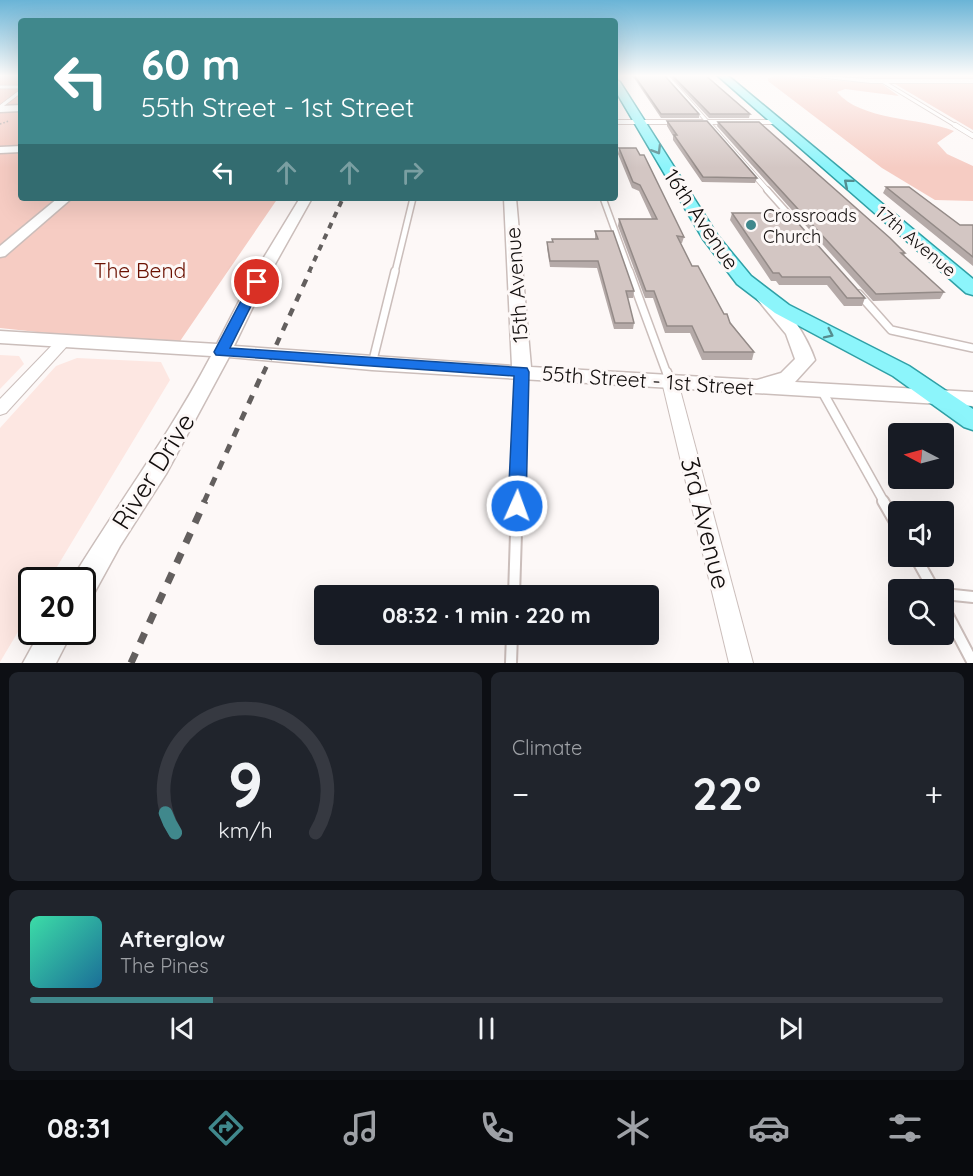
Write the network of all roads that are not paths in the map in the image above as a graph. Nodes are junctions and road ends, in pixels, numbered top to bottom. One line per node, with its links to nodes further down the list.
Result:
1 (629, 106): 8 (main road, 16th Avenue)
2 (694, 106): 9 (lane)
3 (758, 106): 10 (main road, 17th Avenue)
4 (923, 106): 11 (lane)
5 (0, 108): 6 (street)
6 (18, 108)
7 (618, 122): 8 (street)
8 (639, 122): 9 (street); 23 (main road, 16th Avenue, one-way to 23)
9 (708, 122): 10 (street); 19 (lane)
10 (776, 122): 22 (main road, 17th Avenue, one-way to 10)
11 (973, 136)
12 (18, 149): 13 (street)
13 (0, 150)
14 (62, 201): 20 (street)
15 (304, 201): 27 (street, River Drive)
16 (412, 201): 28 (lane)
17 (510, 201): 29 (street, 15th Avenue)
18 (604, 201): 30 (lane)
19 (800, 226)
20 (0, 254)
21 (853, 287): 26 (lane)
22 (973, 289)
23 (760, 294): 31 (street); 33 (main road, 16th Avenue, one-way to 33)
24 (0, 337): 25 (street, 55th Street - 1st Street)
25 (63, 342): 27 (street, 55th Street - 1st Street); 35 (street)
26 (973, 348)
27 (221, 352): 28 (street, 55th Street - 1st Street); 38 (street, River Drive)
28 (372, 364): 29 (street, 55th Street - 1st Street)
29 (522, 372): 30 (street, 55th Street - 1st Street); 39 (lane)
30 (670, 382): 31 (street, 55th Street - 1st Street); 47 (street, 3rd Avenue)
31 (737, 386): 32 (street, 55th Street - 1st Street)
32 (822, 391): 33 (street, 55th Street - 1st Street); 37 (lane)
33 (942, 398): 34 (street, 55th Street - 1st Street); 36 (main road, 16th Avenue)
34 (973, 399)
35 (0, 409)
36 (973, 421)
37 (888, 509)
38 (94, 567)
39 (514, 585)
40 (954, 595): 41 (lane)
41 (973, 597)
42 (954, 627): 48 (lane)
43 (49, 645): 45 (street)
44 (512, 645): 46 (lane)
45 (39, 663)
46 (511, 663)
47 (741, 663)
48 (973, 663)

